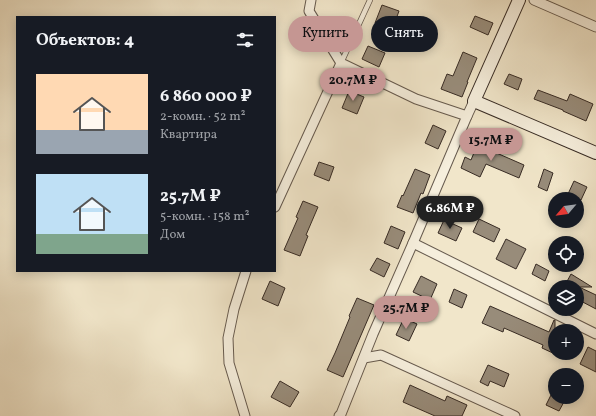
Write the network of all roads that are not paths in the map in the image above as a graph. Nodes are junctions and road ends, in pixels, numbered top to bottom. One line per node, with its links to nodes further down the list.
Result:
1 (311, 0): 6 (street)
2 (370, 0): 6 (lane)
3 (519, 0): 7 (street)
4 (534, 0): 5 (street)
5 (596, 27)
6 (341, 63): 8 (street); 10 (street)
7 (474, 102): 8 (street); 9 (street)
8 (467, 116): 11 (street)
9 (596, 153)
10 (276, 205)
11 (413, 243): 13 (street); 14 (street)
12 (246, 272): 17 (street)
13 (373, 334): 15 (street); 16 (street)
14 (596, 334)
15 (381, 355): 16 (street); 19 (street)
16 (364, 358): 18 (street)
17 (245, 416)
18 (339, 416)
19 (515, 416)

